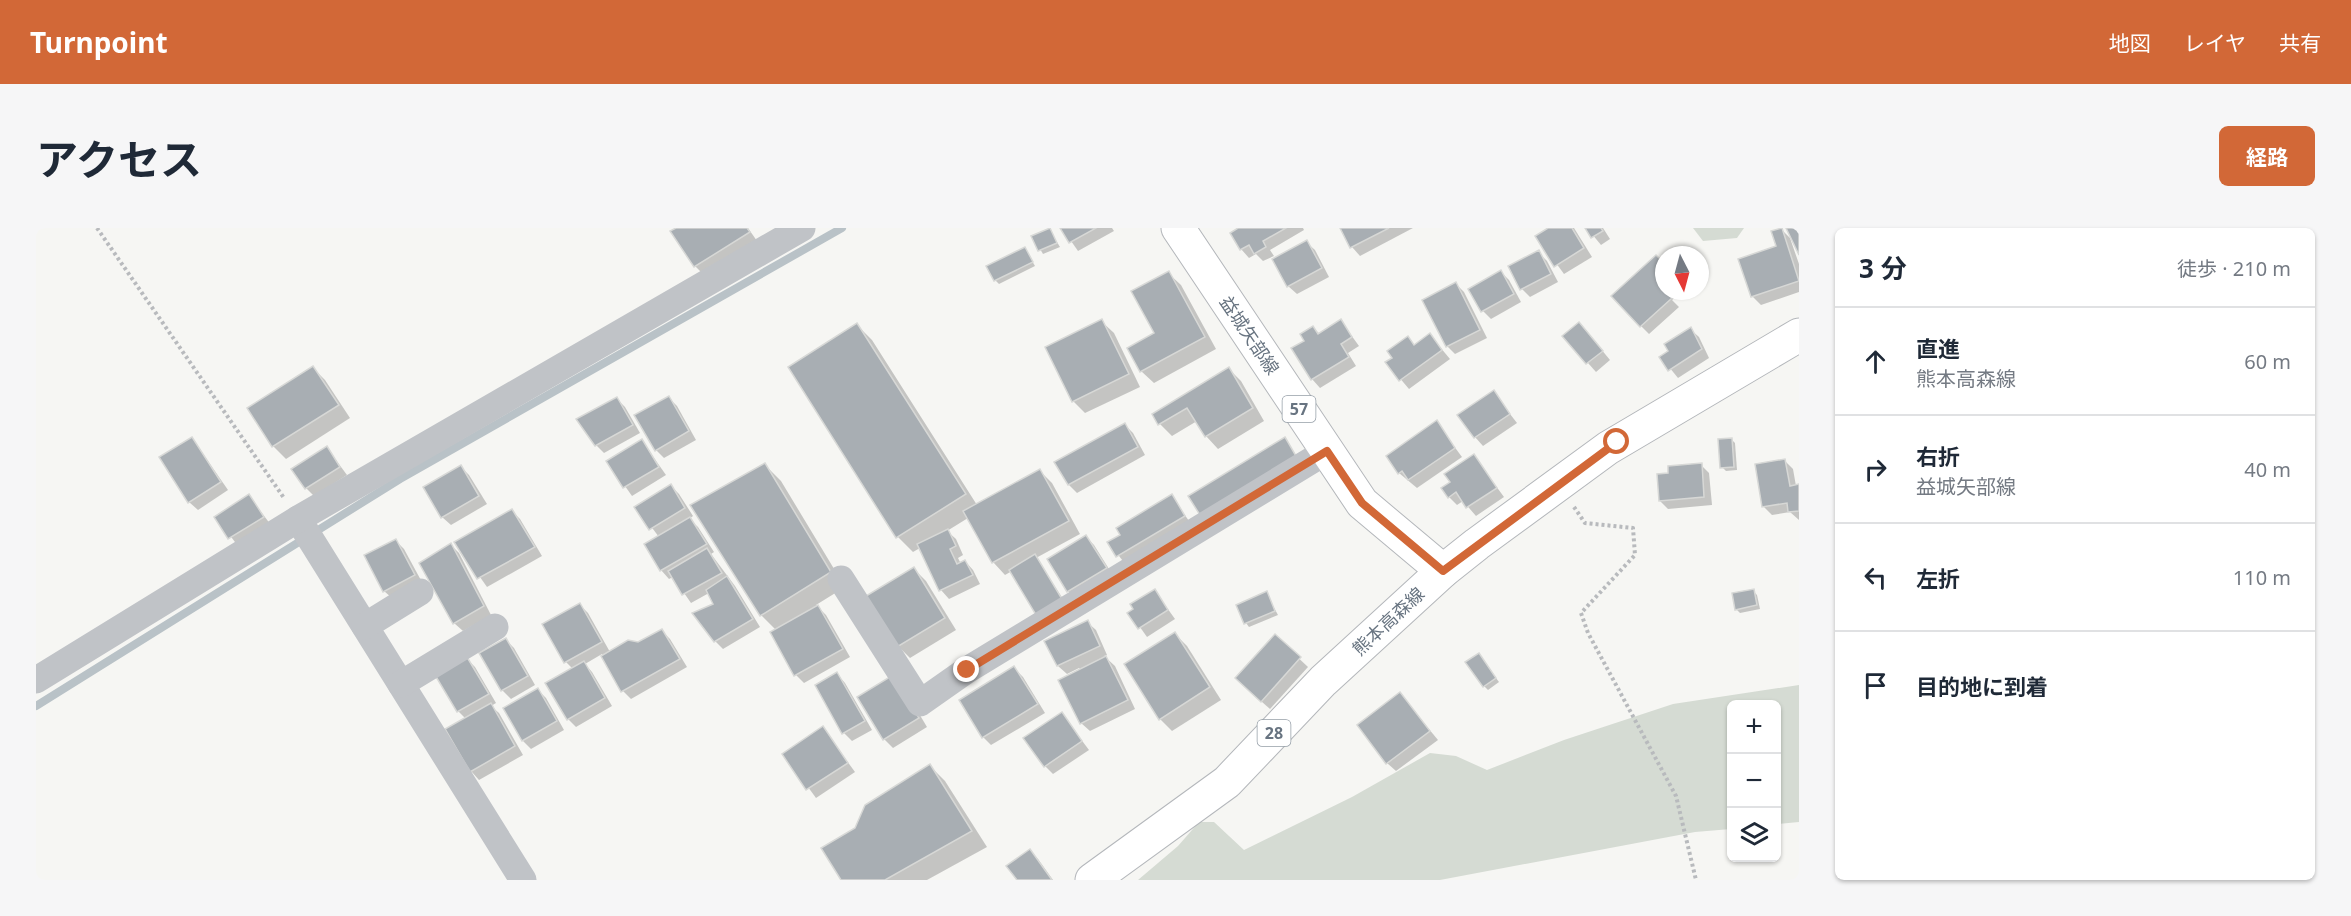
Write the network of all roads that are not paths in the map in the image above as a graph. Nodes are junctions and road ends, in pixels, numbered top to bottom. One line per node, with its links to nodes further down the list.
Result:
1 (802, 228): 5 (street)
2 (1178, 228): 4 (main road, 益城矢部線 / 57)
3 (1799, 335): 6 (main road, 熊本高森線 / 28)
4 (1327, 451): 6 (main road, 益城矢部線 / 57); 7 (street)
5 (298, 519): 9 (street); 11 (street)
6 (1443, 571): 14 (main road, 熊本高森線 / 28)
7 (841, 579)
8 (420, 592): 9 (street)
9 (365, 626): 12 (street)
10 (495, 627): 12 (street)
11 (36, 680)
12 (401, 684): 13 (street)
13 (523, 880)
14 (1092, 880)

